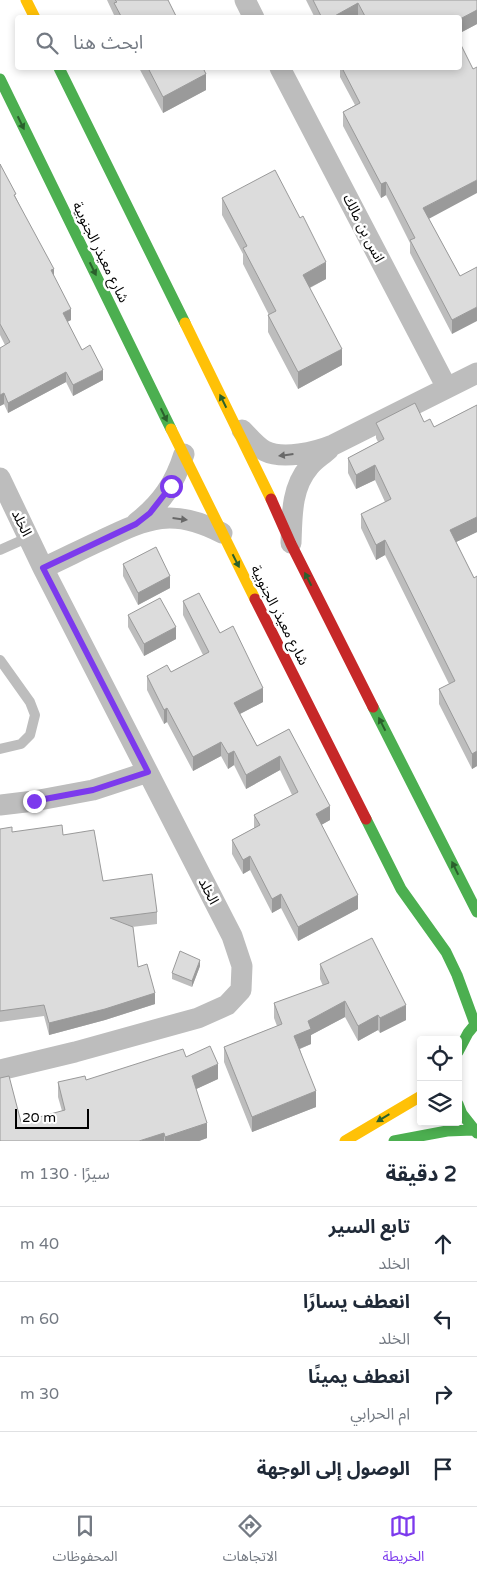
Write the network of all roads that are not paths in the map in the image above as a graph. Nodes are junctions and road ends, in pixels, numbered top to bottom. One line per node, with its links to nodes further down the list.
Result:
1 (26, 0): 3 (street)
2 (245, 0): 4 (street)
3 (34, 15)
4 (252, 15)
5 (60, 70): 10 (street, one-way to 5)
6 (281, 70): 9 (street, انس بن مالك)
7 (0, 79): 12 (street, شارع معيذر الجنوبية, one-way to 12)
8 (477, 373): 9 (street)
9 (447, 388): 11 (street)
10 (233, 422): 11 (street, one-way to 10); 17 (street)
11 (333, 445): 17 (street)
12 (184, 454): 14 (street); 15 (street, شارع معيذر الجنوبية)
13 (0, 478): 16 (street, الخلد)
14 (136, 524): 15 (street, one-way to 15); 19 (street)
15 (222, 533): 25 (street, شارع معيذر الجنوبية, one-way to 25)
16 (29, 537): 18 (lane); 19 (street, الخلد)
17 (291, 544): 24 (street, one-way to 17)
18 (0, 550)
19 (43, 568): 22 (street, الخلد)
20 (0, 660): 21 (lane)
21 (0, 749)
22 (148, 772): 23 (street); 27 (street, الخلد)
23 (0, 805)
24 (477, 912)
25 (476, 1024): 26 (street)
26 (462, 1044)
27 (0, 1070)
28 (417, 1098): 31 (street, one-way to 31)
29 (462, 1114): 30 (street)
30 (475, 1132): 32 (street)
31 (346, 1141)
32 (394, 1141)

